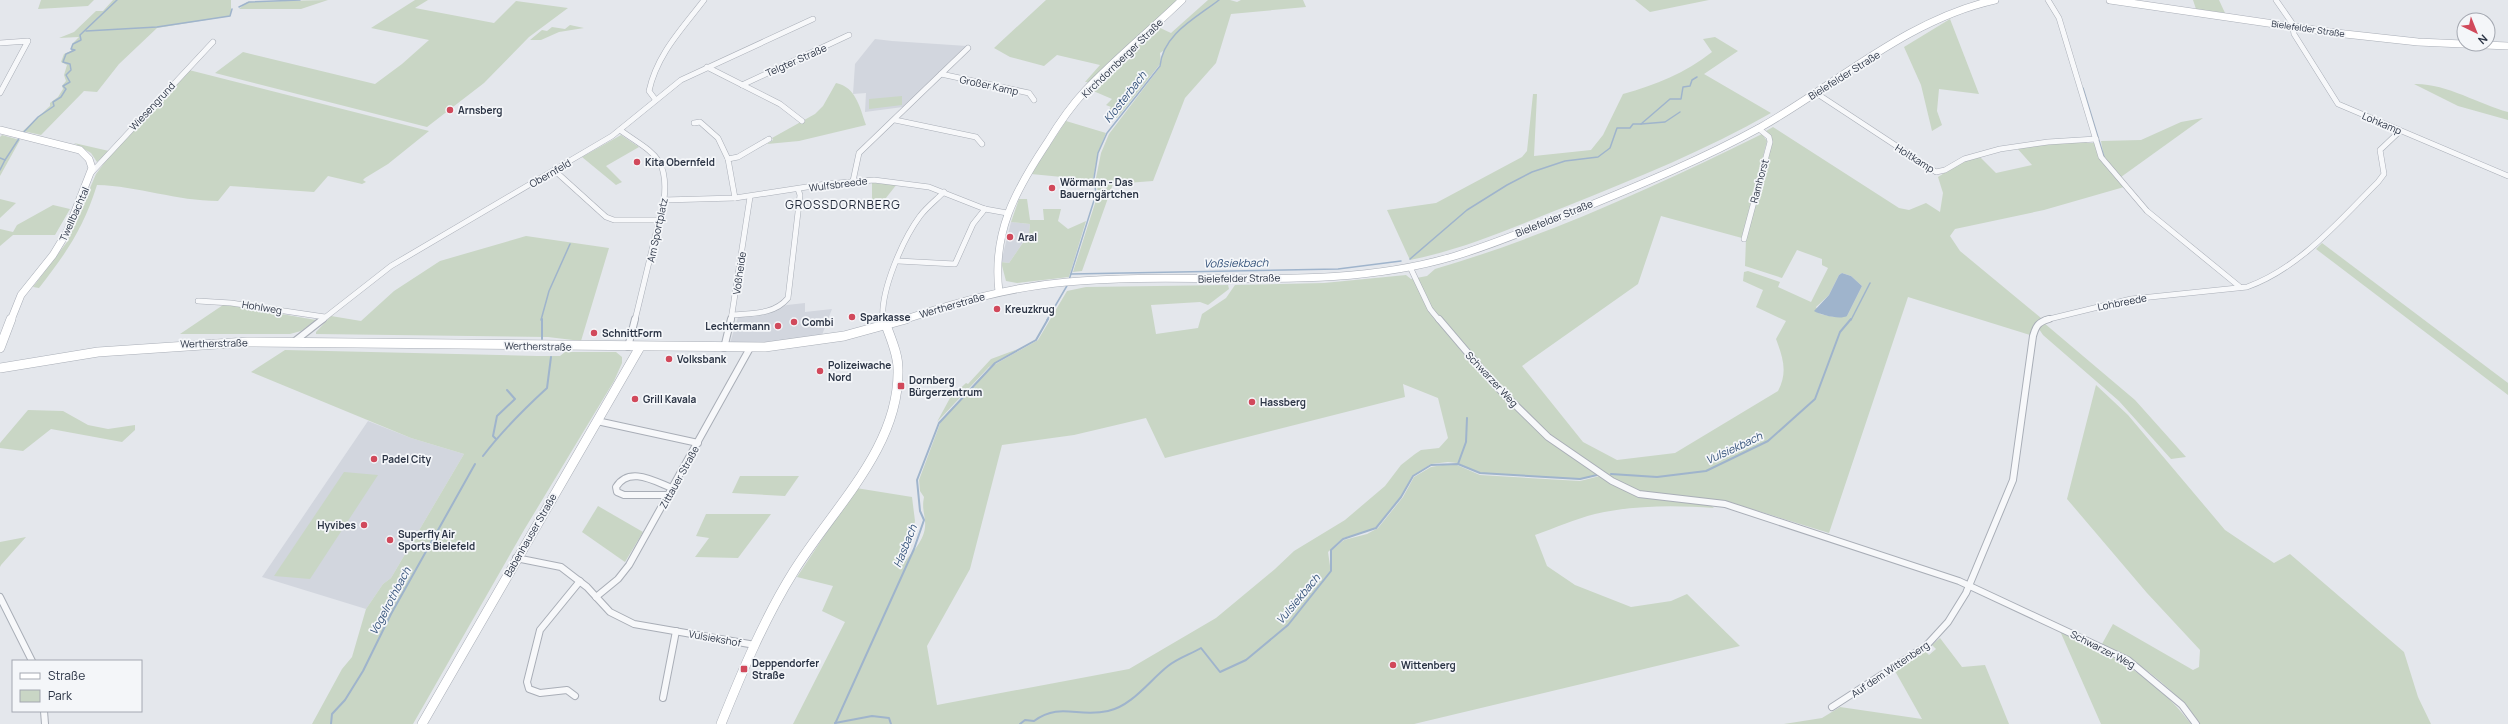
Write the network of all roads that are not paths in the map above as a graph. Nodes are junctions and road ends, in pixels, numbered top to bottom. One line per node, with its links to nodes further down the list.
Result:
1 (704, 0): 19 (street)
2 (1182, 0): 42 (main road, Kirchdornberger Straße)
3 (1995, 0): 18 (main road, Bielefelder Straße)
4 (2048, 0): 28 (street)
5 (2110, 0): 8 (main road, Bielefelder Straße)
6 (2276, 0): 8 (street, Lohkamp)
7 (814, 19): 14 (street, Obernfeld)
8 (2293, 28): 12 (main road, Bielefelder Straße); 27 (street, Lohkamp)
9 (849, 35): 16 (street, Telgter Straße)
10 (213, 42): 33 (street, Wiesengrund)
11 (0, 43): 17 (street)
12 (2508, 46)
13 (968, 48): 15 (street, Großer Kamp)
14 (706, 67): 16 (street); 19 (street, Obernfeld)
15 (941, 74): 20 (street, Großer Kamp); 21 (street, Großer Kamp)
16 (742, 85): 22 (street)
17 (0, 93)
18 (1816, 93): 24 (main road, Bielefelder Straße); 28 (street, Holtkamp)
19 (654, 99): 26 (street, Obernfeld)
20 (1034, 100)
21 (895, 120): 30 (street); 35 (street, Großer Kamp)
22 (802, 121)
23 (694, 123): 31 (street)
24 (1758, 128): 44 (street, Ramhorst); 46 (main road, Bielefelder Straße)
25 (0, 130): 33 (main road)
26 (620, 130): 32 (street, Obernfeld); 40 (street, Am Sportplatz)
27 (2400, 131): 34 (street, Lohkamp); 48 (street, Lohbreede)
28 (2096, 139): 48 (street)
29 (770, 140): 31 (street)
30 (982, 144)
31 (728, 159): 39 (street)
32 (554, 170): 43 (street); 52 (street, Obernfeld)
33 (92, 172): 57 (main road, Twellbachtal)
34 (2508, 176)
35 (853, 181): 36 (street, Wulfsbreede); 37 (street, Wulfsbreede)
36 (798, 189): 38 (street, Wulfsbreede); 51 (street)
37 (944, 192): 41 (street, Wulfsbreede); 45 (street)
38 (750, 197): 39 (street, Wulfsbreede); 51 (street, Voßheide)
39 (735, 198): 40 (street, Wulfsbreede)
40 (664, 200): 43 (street, Am Sportplatz)
41 (984, 208): 42 (street, Wulfsbreede); 45 (street)
42 (1007, 213): 49 (main road, Kirchdornberger Straße)
43 (660, 220): 55 (street, Am Sportplatz)
44 (1744, 239)
45 (898, 261): 53 (street)
46 (1410, 267): 47 (main road, Bielefelder Straße); 66 (street, Schwarzer Weg)
47 (1072, 281): 49 (main road, Wertherstraße)
48 (2240, 288): 66 (street, Lohbreede)
49 (999, 292): 53 (main road, Wertherstraße)
50 (198, 301): 52 (street, Hohlweg)
51 (732, 315): 58 (street, Voßheide)
52 (325, 317): 54 (street, Obernfeld)
53 (884, 326): 59 (main road, Wertherstraße); 70 (main road)
54 (295, 341): 55 (main road, Wertherstraße); 60 (main road, Wertherstraße)
55 (628, 347): 56 (main road, Wertherstraße)
56 (640, 347): 58 (main road, Wertherstraße); 61 (main road, Babenhauser Straße)
57 (0, 348)
58 (724, 348): 59 (main road, Wertherstraße)
59 (750, 348): 62 (street, Zittauer Straße)
60 (0, 368)
61 (597, 421): 62 (street); 64 (main road, Babenhauser Straße)
62 (698, 443): 63 (street, Zittauer Straße)
63 (670, 492): 63 (street); 68 (street, Zittauer Straße)
64 (516, 558): 65 (street, Vulsiekshof); 77 (main road, Babenhauser Straße)
65 (580, 581): 68 (street, Vulsiekshof); 72 (street)
66 (1970, 584): 74 (street, Auf dem Wittenberg); 79 (street, Schwarzer Weg)
67 (0, 597): 71 (street)
68 (596, 597): 69 (street, Vulsiekshof)
69 (676, 631): 70 (street, Vulsiekshof); 73 (street, Vulsiekshof)
70 (755, 645): 78 (main road)
71 (32, 660)
72 (575, 696)
73 (663, 698)
74 (1832, 707)
75 (44, 712): 76 (street)
76 (45, 724)
77 (422, 724)
78 (721, 724)
79 (2196, 724)

